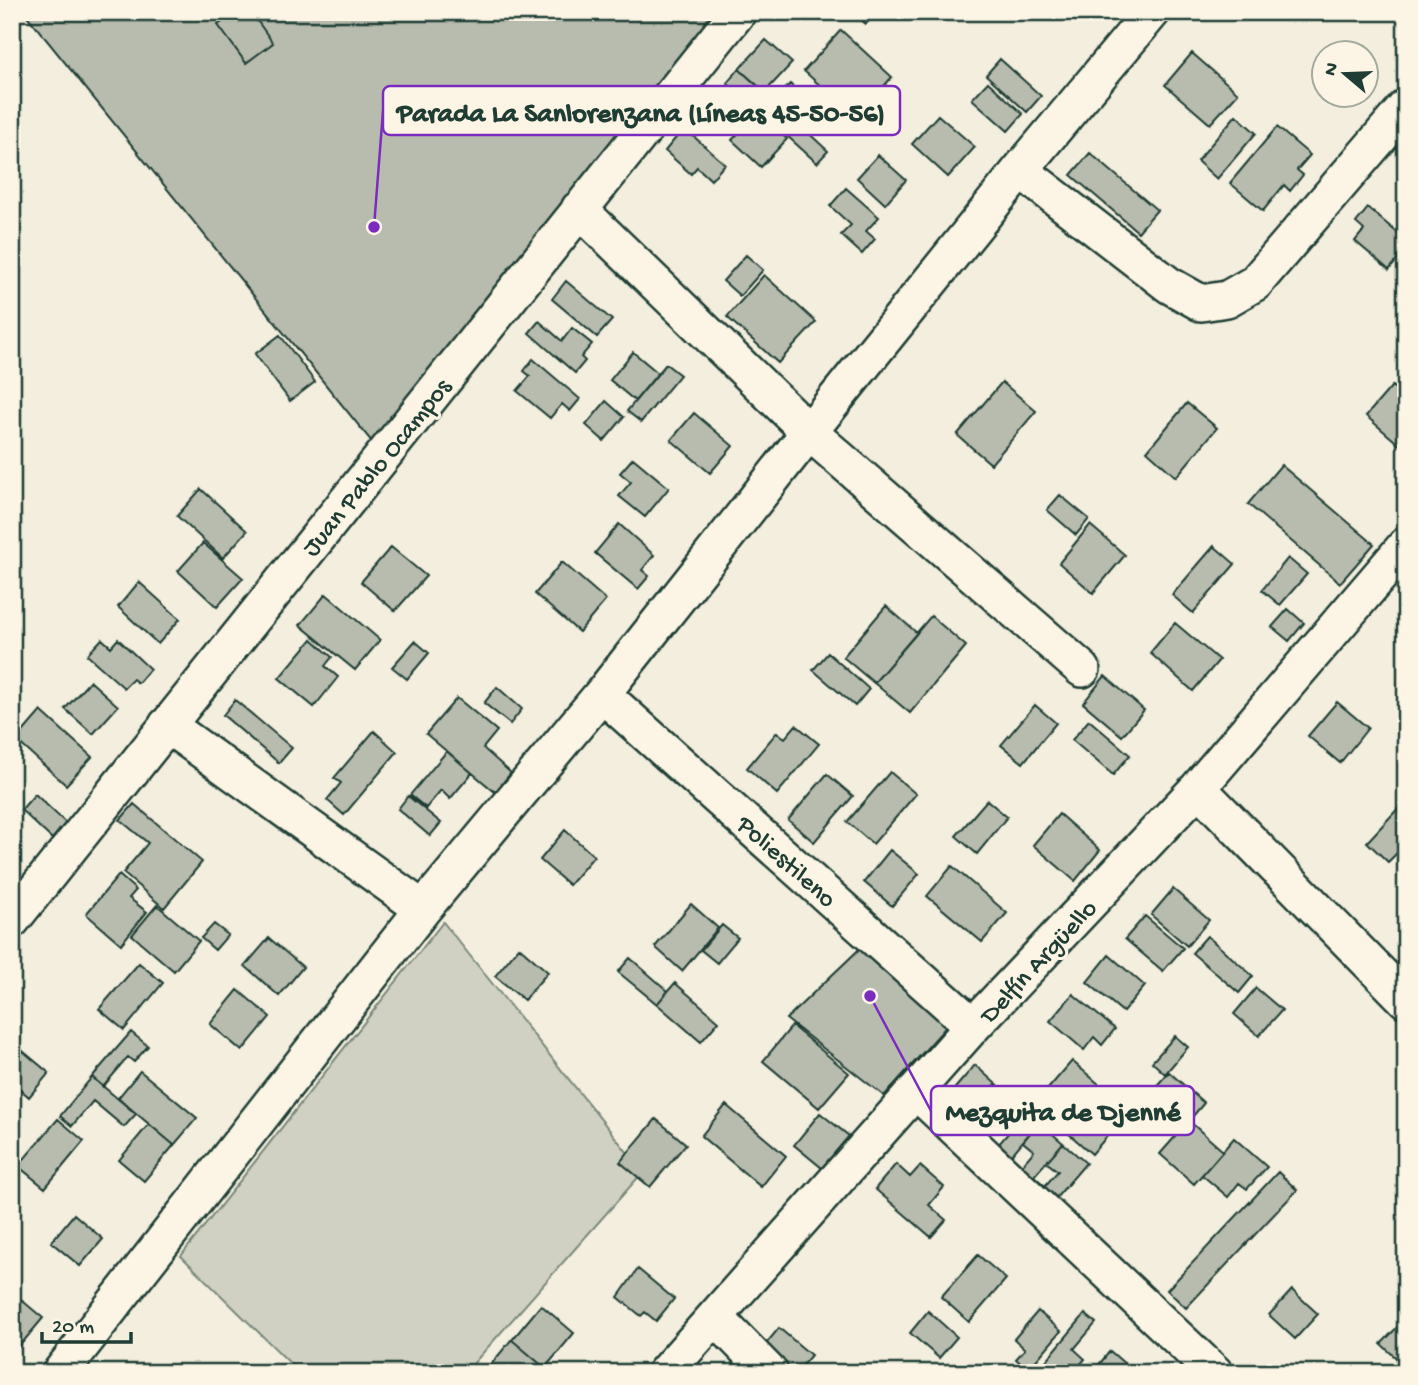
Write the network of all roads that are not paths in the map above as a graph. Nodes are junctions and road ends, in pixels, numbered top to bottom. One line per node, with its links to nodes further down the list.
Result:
1 (738, 12): 5 (street, Juan Pablo Ocampos)
2 (1152, 12): 4 (street)
3 (1406, 107): 4 (street)
4 (1020, 170): 6 (street)
5 (579, 209): 6 (street); 10 (street, Juan Pablo Ocampos)
6 (809, 432): 8 (street); 9 (street)
7 (1406, 545): 11 (street, Delfín Argüello)
8 (1082, 669)
9 (601, 694): 12 (street); 15 (street, Poliestileno)
10 (167, 726): 12 (street); 13 (street, Juan Pablo Ocampos)
11 (1198, 788): 14 (street); 15 (street, Delfín Argüello)
12 (423, 909): 18 (street)
13 (12, 920)
14 (1406, 1000)
15 (974, 1026): 16 (street, Delfín Argüello)
16 (917, 1092): 17 (street, Delfín Argüello); 21 (street)
17 (715, 1317): 19 (street, Delfín Argüello); 20 (street)
18 (60, 1373)
19 (665, 1373)
20 (770, 1373)
21 (1215, 1373)

